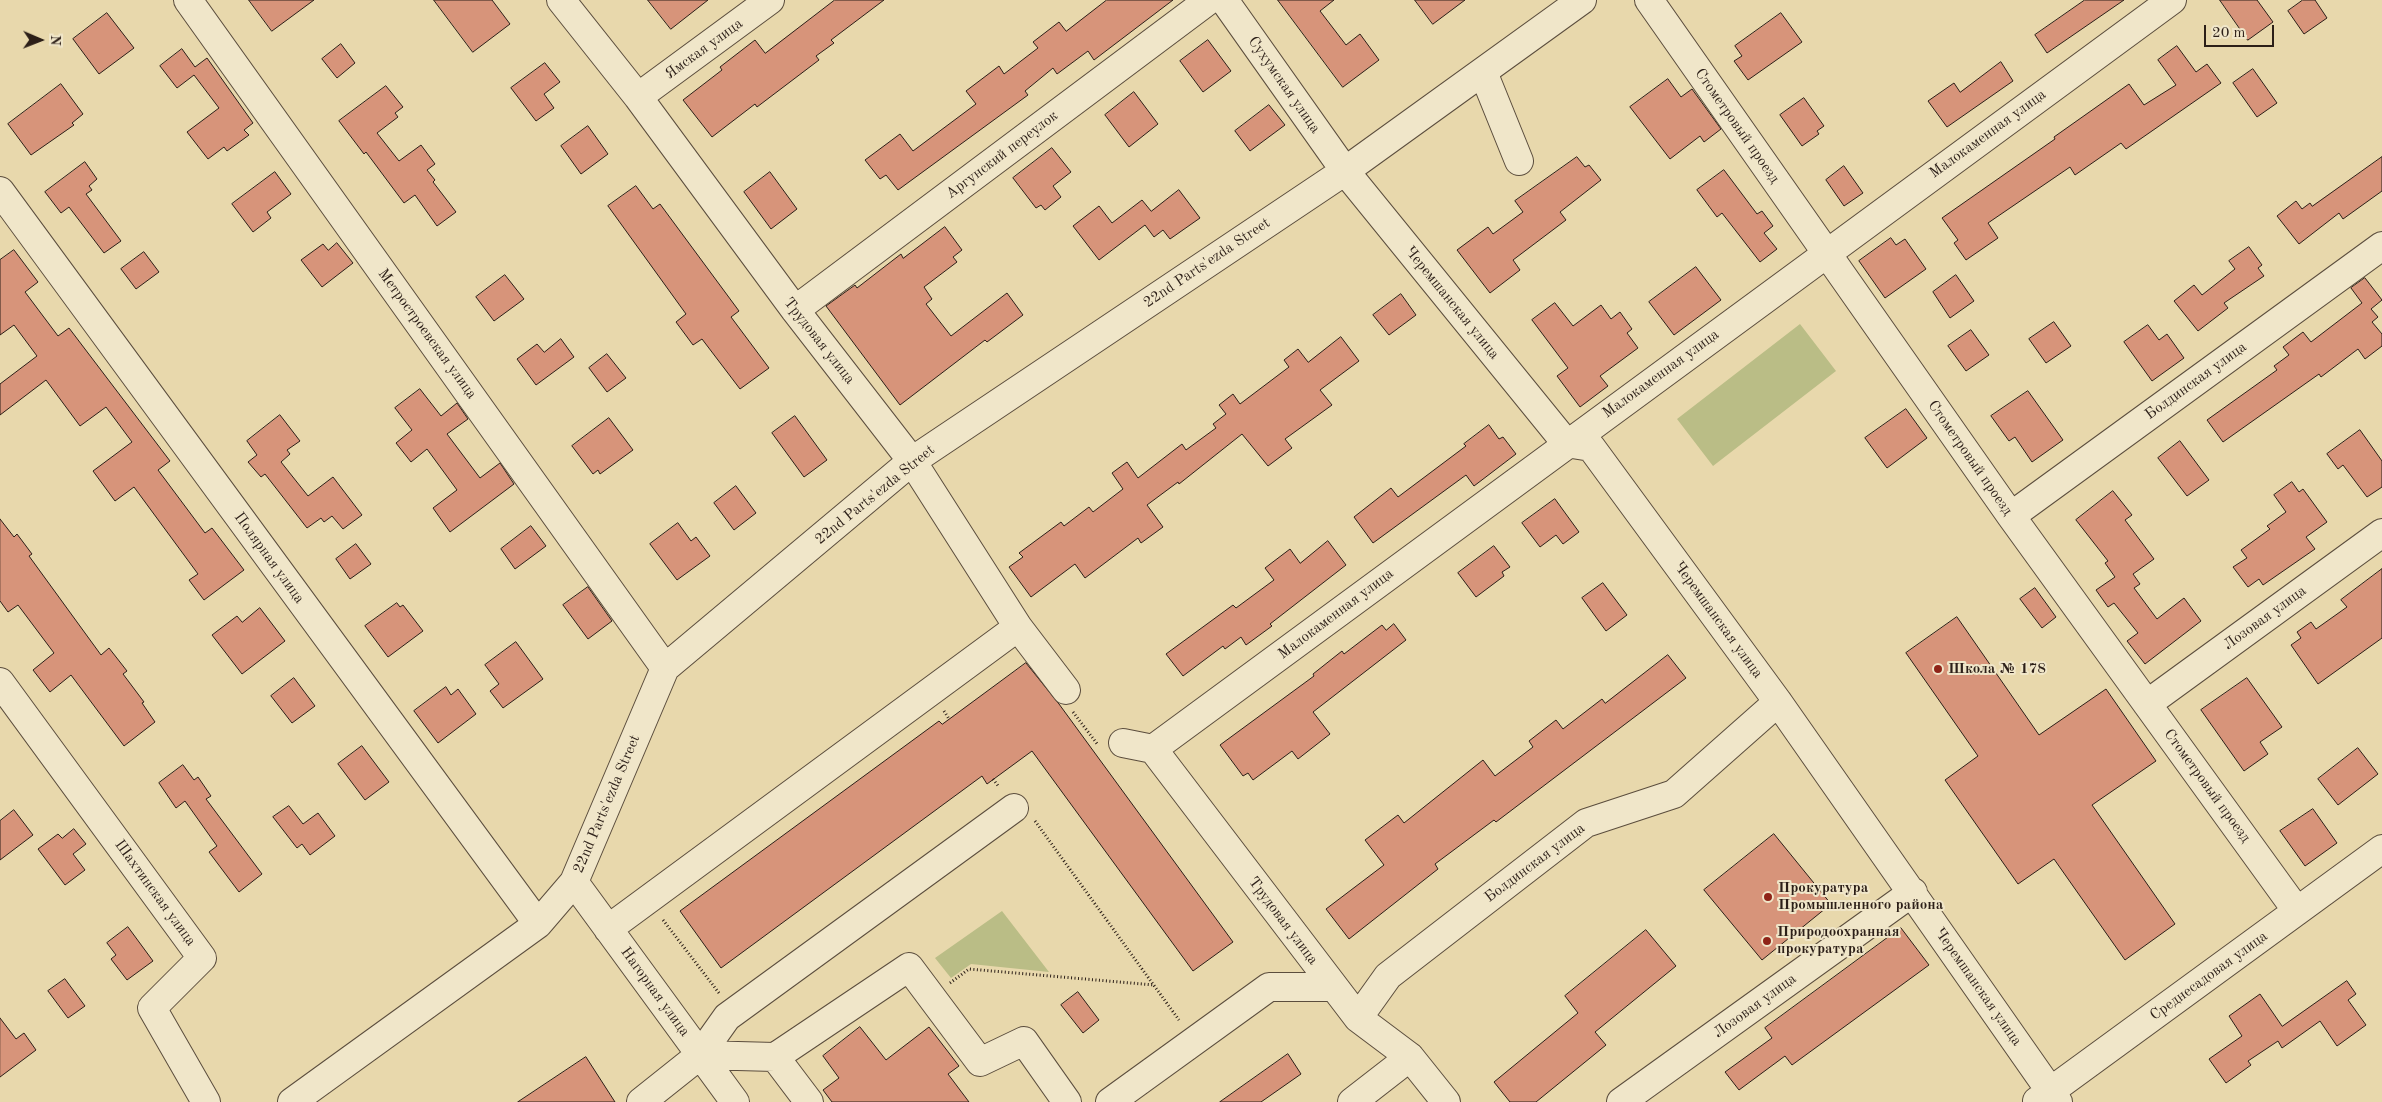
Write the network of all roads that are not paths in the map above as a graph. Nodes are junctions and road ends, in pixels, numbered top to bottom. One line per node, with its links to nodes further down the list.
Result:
1 (188, 0): 22 (street, Метростроевская улица)
2 (561, 0): 10 (street, Трудовая улица)
3 (770, 0): 10 (street, Ямская улица)
4 (1209, 0): 16 (street, Аргунский переулок)
5 (1224, 0): 12 (street, Сухумская улица)
6 (1582, 0): 9 (street, 22nd Parts'ezda Street)
7 (1649, 0): 15 (street, Стометровый проезд)
8 (2172, 0): 15 (street, Малокаменная улица)
9 (1482, 72): 11 (street); 12 (street, 22nd Parts'ezda Street)
10 (638, 97): 16 (street, Трудовая улица)
11 (1519, 161)
12 (1345, 171): 17 (street, Черемшанская улица); 18 (street, 22nd Parts'ezda Street)
13 (0, 191): 34 (street, Полярная улица)
14 (2382, 246): 19 (street, Болдинская улица)
15 (1825, 254): 17 (street, Малокаменная улица); 19 (street, Стометровый проезд)
16 (795, 310): 18 (street, Трудовая улица)
17 (1566, 444): 25 (street, Черемшанская улица); 28 (street, Малокаменная улица)
18 (912, 461): 21 (street, Трудовая улица); 22 (street, 22nd Parts'ezda Street)
19 (2011, 516): 26 (street, Стометровый проезд)
20 (2382, 533): 26 (street, Лозовая улица)
21 (1018, 627): 24 (street, Трудовая улица); 35 (street)
22 (665, 668): 31 (street, 22nd Parts'ezda Street)
23 (0, 682): 42 (street, Шахтинская улица)
24 (1066, 690)
25 (1778, 702): 32 (street, Черемшанская улица); 37 (street, Болдинская улица)
26 (2147, 704): 33 (street, Стометровый проезд)
27 (1123, 743): 28 (street)
28 (1153, 749): 36 (street, Трудовая улица)
29 (1024, 814): 38 (street)
30 (2382, 849): 33 (street, Среднесадовая улица)
31 (574, 882): 34 (street, 22nd Parts'ezda Street); 35 (street, Нагорная улица)
32 (1913, 892): 41 (street, Черемшанская улица); 51 (street, Лозовая улица)
33 (2297, 911): 41 (street, Среднесадовая улица)
34 (538, 924): 43 (street, 22nd Parts'ezda Street)
35 (608, 929): 38 (street, Нагорная улица)
36 (1334, 987): 37 (street, Трудовая улица); 48 (street)
37 (1358, 1018): 40 (street, Трудовая улица)
38 (700, 1055): 39 (street); 44 (street); 45 (street, Нагорная улица)
39 (775, 1057): 46 (street); 47 (street)
40 (1410, 1057): 49 (street); 50 (street, Трудовая улица)
41 (2048, 1098)
42 (206, 1102)
43 (292, 1102)
44 (641, 1102)
45 (735, 1102)
46 (809, 1102)
47 (1067, 1102)
48 (1110, 1102)
49 (1352, 1102)
50 (1446, 1102)
51 (1621, 1102)

